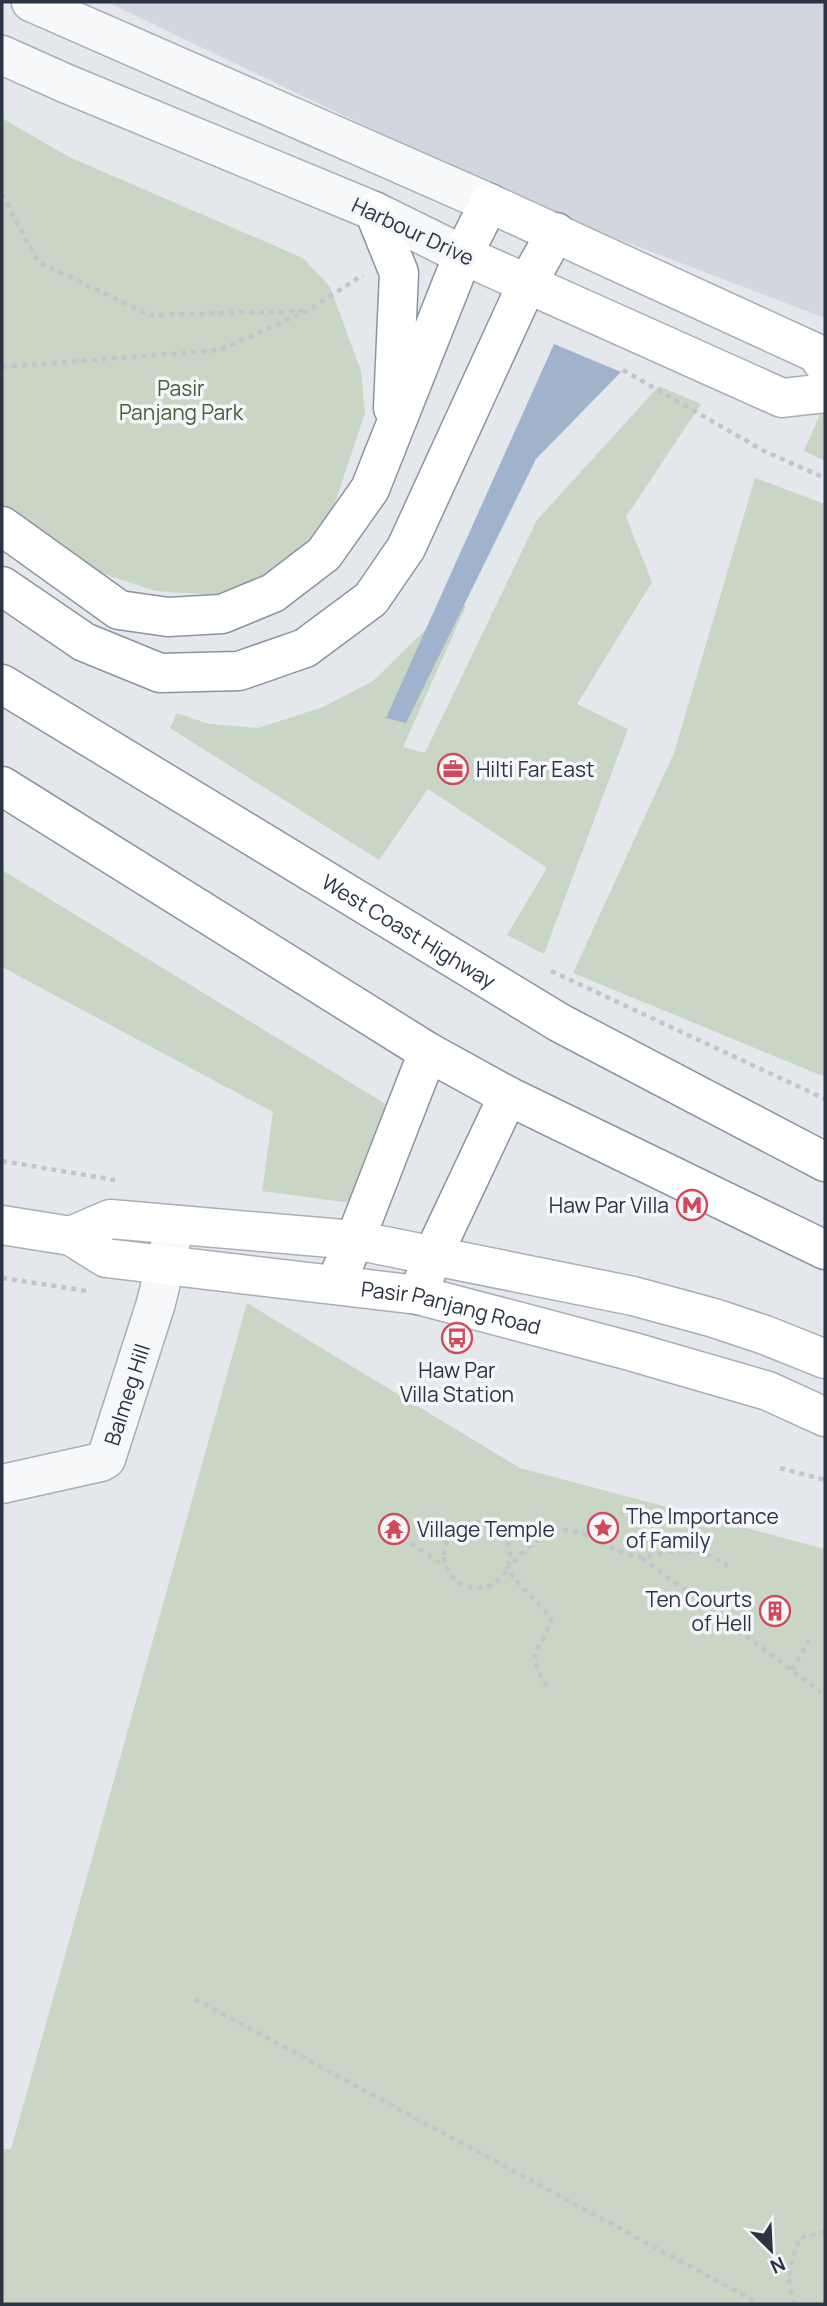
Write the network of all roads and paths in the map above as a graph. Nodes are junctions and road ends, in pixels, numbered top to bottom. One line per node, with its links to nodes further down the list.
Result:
1 (31, 2): 4 (street)
2 (2, 55): 5 (street, Harbour Drive)
3 (2, 194): 10 (path)
4 (489, 203): 6 (main road); 7 (main road)
5 (374, 211): 7 (street, Harbour Drive); 15 (main road)
6 (556, 232): 9 (main road); 12 (main road)
7 (463, 255): 9 (main road, Harbour Drive); 15 (main road)
8 (369, 272): 10 (path)
9 (527, 285): 14 (main road, Harbour Drive); 18 (main road)
10 (307, 311): 13 (path)
11 (614, 365): 16 (path)
12 (825, 366)
13 (2, 367)
14 (825, 393)
15 (391, 441): 17 (main road)
16 (825, 478)
17 (2, 526)
18 (2, 586)
19 (2, 676): 21 (main road)
20 (2, 684): 21 (main road, West Coast Highway)
21 (68, 725): 25 (main road, West Coast Highway)
22 (8, 792): 23 (main road)
23 (428, 1052): 24 (main road); 29 (main road)
24 (508, 1096): 30 (main road); 31 (main road)
25 (825, 1162)
26 (2, 1225): 28 (main road, Pasir Panjang Road)
27 (176, 1225): 28 (main road); 29 (main road); 32 (street, Balmeg Hill)
28 (71, 1236): 32 (main road, Pasir Panjang Road)
29 (355, 1240): 31 (main road); 34 (main road)
30 (825, 1250)
31 (433, 1255): 36 (main road); 37 (main road)
32 (165, 1263): 34 (main road, Pasir Panjang Road); 41 (street, Balmeg Hill)
33 (2, 1278): 35 (path)
34 (335, 1284): 36 (main road, Pasir Panjang Road)
35 (94, 1293)
36 (418, 1295): 38 (main road, Pasir Panjang Road)
37 (825, 1359)
38 (825, 1417)
39 (780, 1468): 40 (path)
40 (825, 1480)
41 (2, 1484)
42 (411, 1543): 44 (path)
43 (641, 1557): 45 (path); 46 (path); 48 (path)
44 (445, 1566): 46 (path); 46 (path)
45 (728, 1566)
46 (507, 1568): 49 (path)
47 (809, 1640): 48 (path)
48 (792, 1670): 50 (path)
49 (547, 1686)
50 (825, 1695)
51 (195, 1998): 53 (path)
52 (825, 2232): 54 (path)
53 (760, 2304)
54 (794, 2304)

